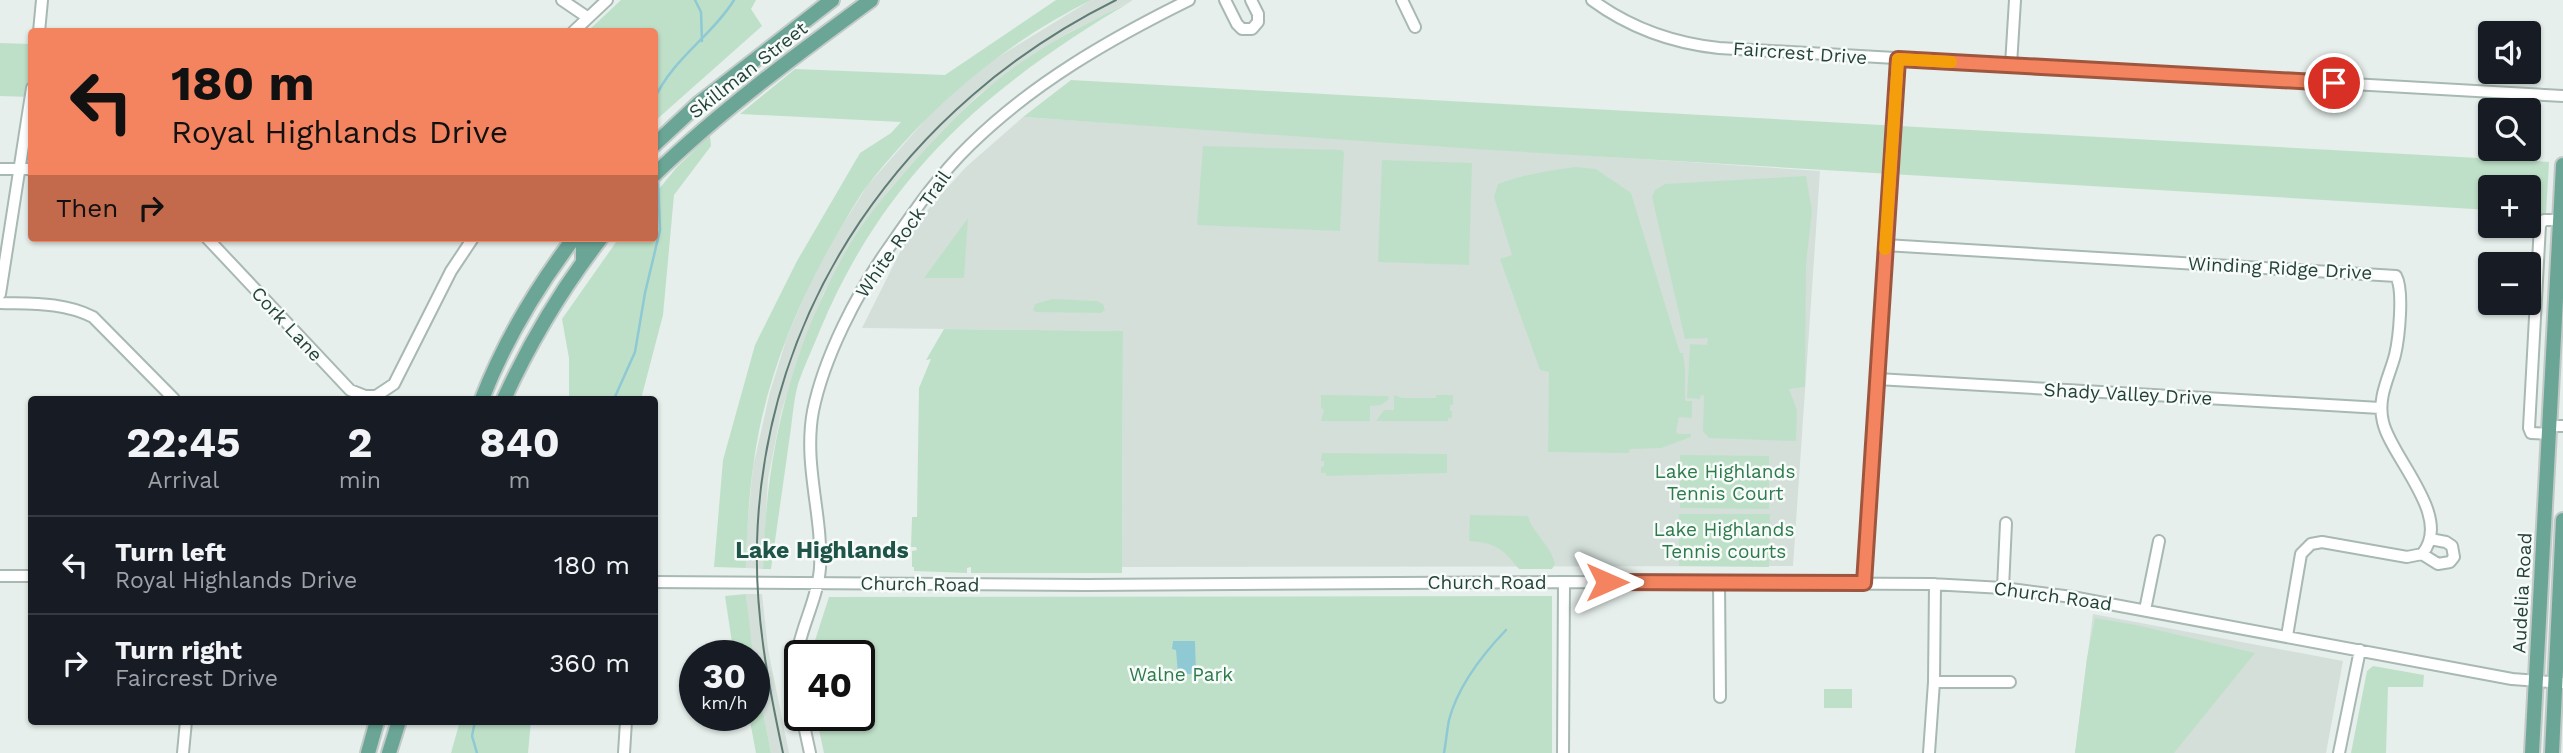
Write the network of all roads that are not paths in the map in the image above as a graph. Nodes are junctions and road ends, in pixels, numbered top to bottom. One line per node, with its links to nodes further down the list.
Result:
1 (42, 0): 16 (street)
2 (562, 0): 14 (street)
3 (607, 0): 14 (street)
4 (832, 0): 21 (main road, Skillman Street)
5 (841, 0): 13 (main road)
6 (871, 0): 13 (main road, Skillman Street)
7 (1189, 0): 54 (street, White Rock Trail)
8 (1225, 0): 9 (street)
9 (1251, 0)
10 (1402, 0): 15 (street)
11 (1592, 0): 18 (street, Faircrest Drive)
12 (2015, 0): 19 (street)
13 (851, 15): 26 (main road, Skillman Street)
14 (587, 17): 17 (street)
15 (1415, 27)
16 (39, 28)
17 (577, 28)
18 (1898, 59): 19 (street, Faircrest Drive); 33 (street)
19 (2011, 65): 20 (street, Faircrest Drive)
20 (2563, 96)
21 (658, 141)
22 (28, 142): 25 (street)
23 (2563, 165): 27 (main road, Audelia Road)
24 (0, 169): 25 (street)
25 (26, 169): 36 (street)
26 (658, 172)
27 (2560, 220): 35 (main road, Audelia Road); 45 (street)
28 (211, 242): 40 (street, Cork Lane)
29 (469, 242): 41 (street, Cork Lane)
30 (570, 242): 42 (main road)
31 (585, 242): 34 (main road)
32 (598, 242): 34 (main road)
33 (1885, 245): 38 (street); 44 (street, Winding Ridge Drive)
34 (583, 262): 43 (main road)
35 (2560, 287): 45 (main road, Audelia Road)
36 (0, 294)
37 (0, 303): 39 (street)
38 (1877, 379): 44 (street, Shady Valley Drive); 57 (street)
39 (166, 396)
40 (365, 396)
41 (376, 396)
42 (483, 396)
43 (506, 396)
44 (2380, 408): 48 (street)
45 (2554, 429): 65 (main road, Audelia Road)
46 (2563, 520): 67 (main road, Audelia Road)
47 (2006, 523): 59 (street)
48 (2430, 539): 50 (street); 50 (street)
49 (2158, 541): 60 (street)
50 (2422, 554): 61 (street)
51 (0, 576): 52 (street)
52 (28, 576)
53 (658, 582): 54 (street, Church Road)
54 (818, 582): 55 (street, Church Road); 62 (street, White Rock Trail)
55 (1564, 582): 56 (street, Church Road); 79 (street)
56 (1719, 582): 57 (street, Church Road); 68 (street)
57 (1864, 583): 58 (street, Church Road)
58 (1935, 584): 59 (street, Church Road); 66 (street)
59 (2003, 588): 60 (street, Church Road)
60 (2145, 610): 61 (street, Church Road)
61 (2287, 636): 63 (street, Church Road)
62 (800, 640)
63 (2360, 650): 65 (street, Church Road); 81 (street)
64 (2010, 681): 66 (street)
65 (2537, 681): 67 (street, Church Road); 82 (main road, Audelia Road)
66 (1934, 682): 80 (street)
67 (2559, 683): 83 (main road, Audelia Road)
68 (1720, 697)
69 (186, 725): 74 (street)
70 (376, 725): 75 (main road)
71 (398, 725): 76 (main road)
72 (626, 725): 77 (street)
73 (805, 731): 78 (street)
74 (183, 753)
75 (368, 753)
76 (388, 753)
77 (624, 753)
78 (810, 753)
79 (1563, 753)
80 (1929, 753)
81 (2339, 753)
82 (2532, 753)
83 (2552, 753)

